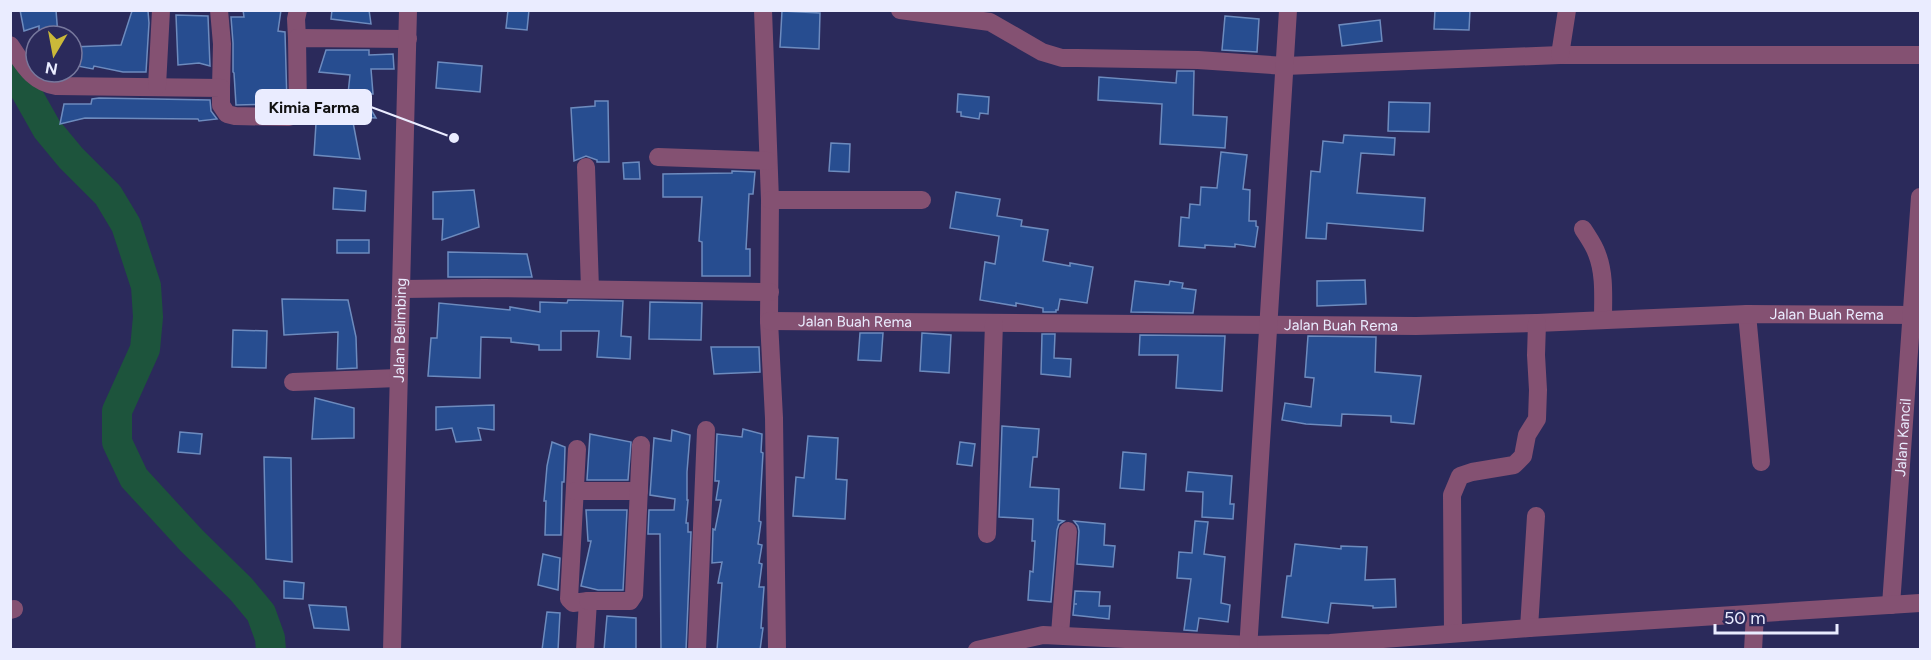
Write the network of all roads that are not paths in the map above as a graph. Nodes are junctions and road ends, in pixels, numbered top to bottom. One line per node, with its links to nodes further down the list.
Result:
1 (161, 10): 15 (street)
2 (219, 10): 16 (street)
3 (298, 10): 9 (street)
4 (408, 10): 10 (street, Jalan Belimbing)
5 (763, 10): 18 (street)
6 (900, 10): 14 (street)
7 (1288, 10): 14 (street)
8 (1567, 10): 12 (street)
9 (297, 38): 10 (street); 16 (street)
10 (408, 39): 25 (street, Jalan Belimbing)
11 (10, 45): 15 (street)
12 (1560, 55): 13 (street); 14 (street)
13 (1920, 55)
14 (1285, 66): 34 (street)
15 (157, 86): 16 (street)
16 (221, 87)
17 (658, 157): 18 (street)
18 (768, 161): 21 (street)
19 (586, 167): 26 (street)
20 (1920, 197): 24 (street, Jalan Kancil)
21 (770, 200): 22 (street); 27 (street)
22 (922, 200)
23 (1583, 229): 30 (street)
24 (1919, 241): 29 (street, Jalan Kancil)
25 (402, 289): 26 (street); 35 (street, Jalan Belimbing)
26 (590, 289): 27 (street)
27 (770, 292): 31 (street)
28 (1747, 314): 29 (street, Jalan Buah Rema); 30 (street, Jalan Buah Rema); 40 (street)
29 (1916, 315): 48 (street, Jalan Kancil)
30 (1604, 320): 33 (street, Jalan Buah Rema)
31 (769, 321): 32 (street, Jalan Buah Rema); 57 (street)
32 (994, 323): 34 (street, Jalan Buah Rema); 45 (street)
33 (1537, 323): 34 (street, Jalan Buah Rema); 51 (street)
34 (1268, 324): 53 (street)
35 (398, 378): 36 (street); 54 (street, Jalan Belimbing)
36 (294, 382)
37 (706, 430): 56 (street)
38 (641, 445): 42 (street)
39 (577, 450): 41 (street)
40 (1761, 462)
41 (575, 491): 42 (street); 46 (street)
42 (639, 491): 46 (street)
43 (1536, 516): 50 (street)
44 (1068, 531): 52 (street)
45 (987, 534)
46 (588, 601): 55 (street)
47 (1920, 603): 48 (street)
48 (1890, 605): 49 (street)
49 (1755, 614): 50 (street); 59 (street)
50 (1529, 628): 51 (street)
51 (1453, 633): 53 (street)
52 (1060, 634): 53 (street); 58 (street)
53 (1249, 647)
54 (392, 650)
55 (585, 650)
56 (697, 650)
57 (777, 650)
58 (977, 650)
59 (1753, 650)

